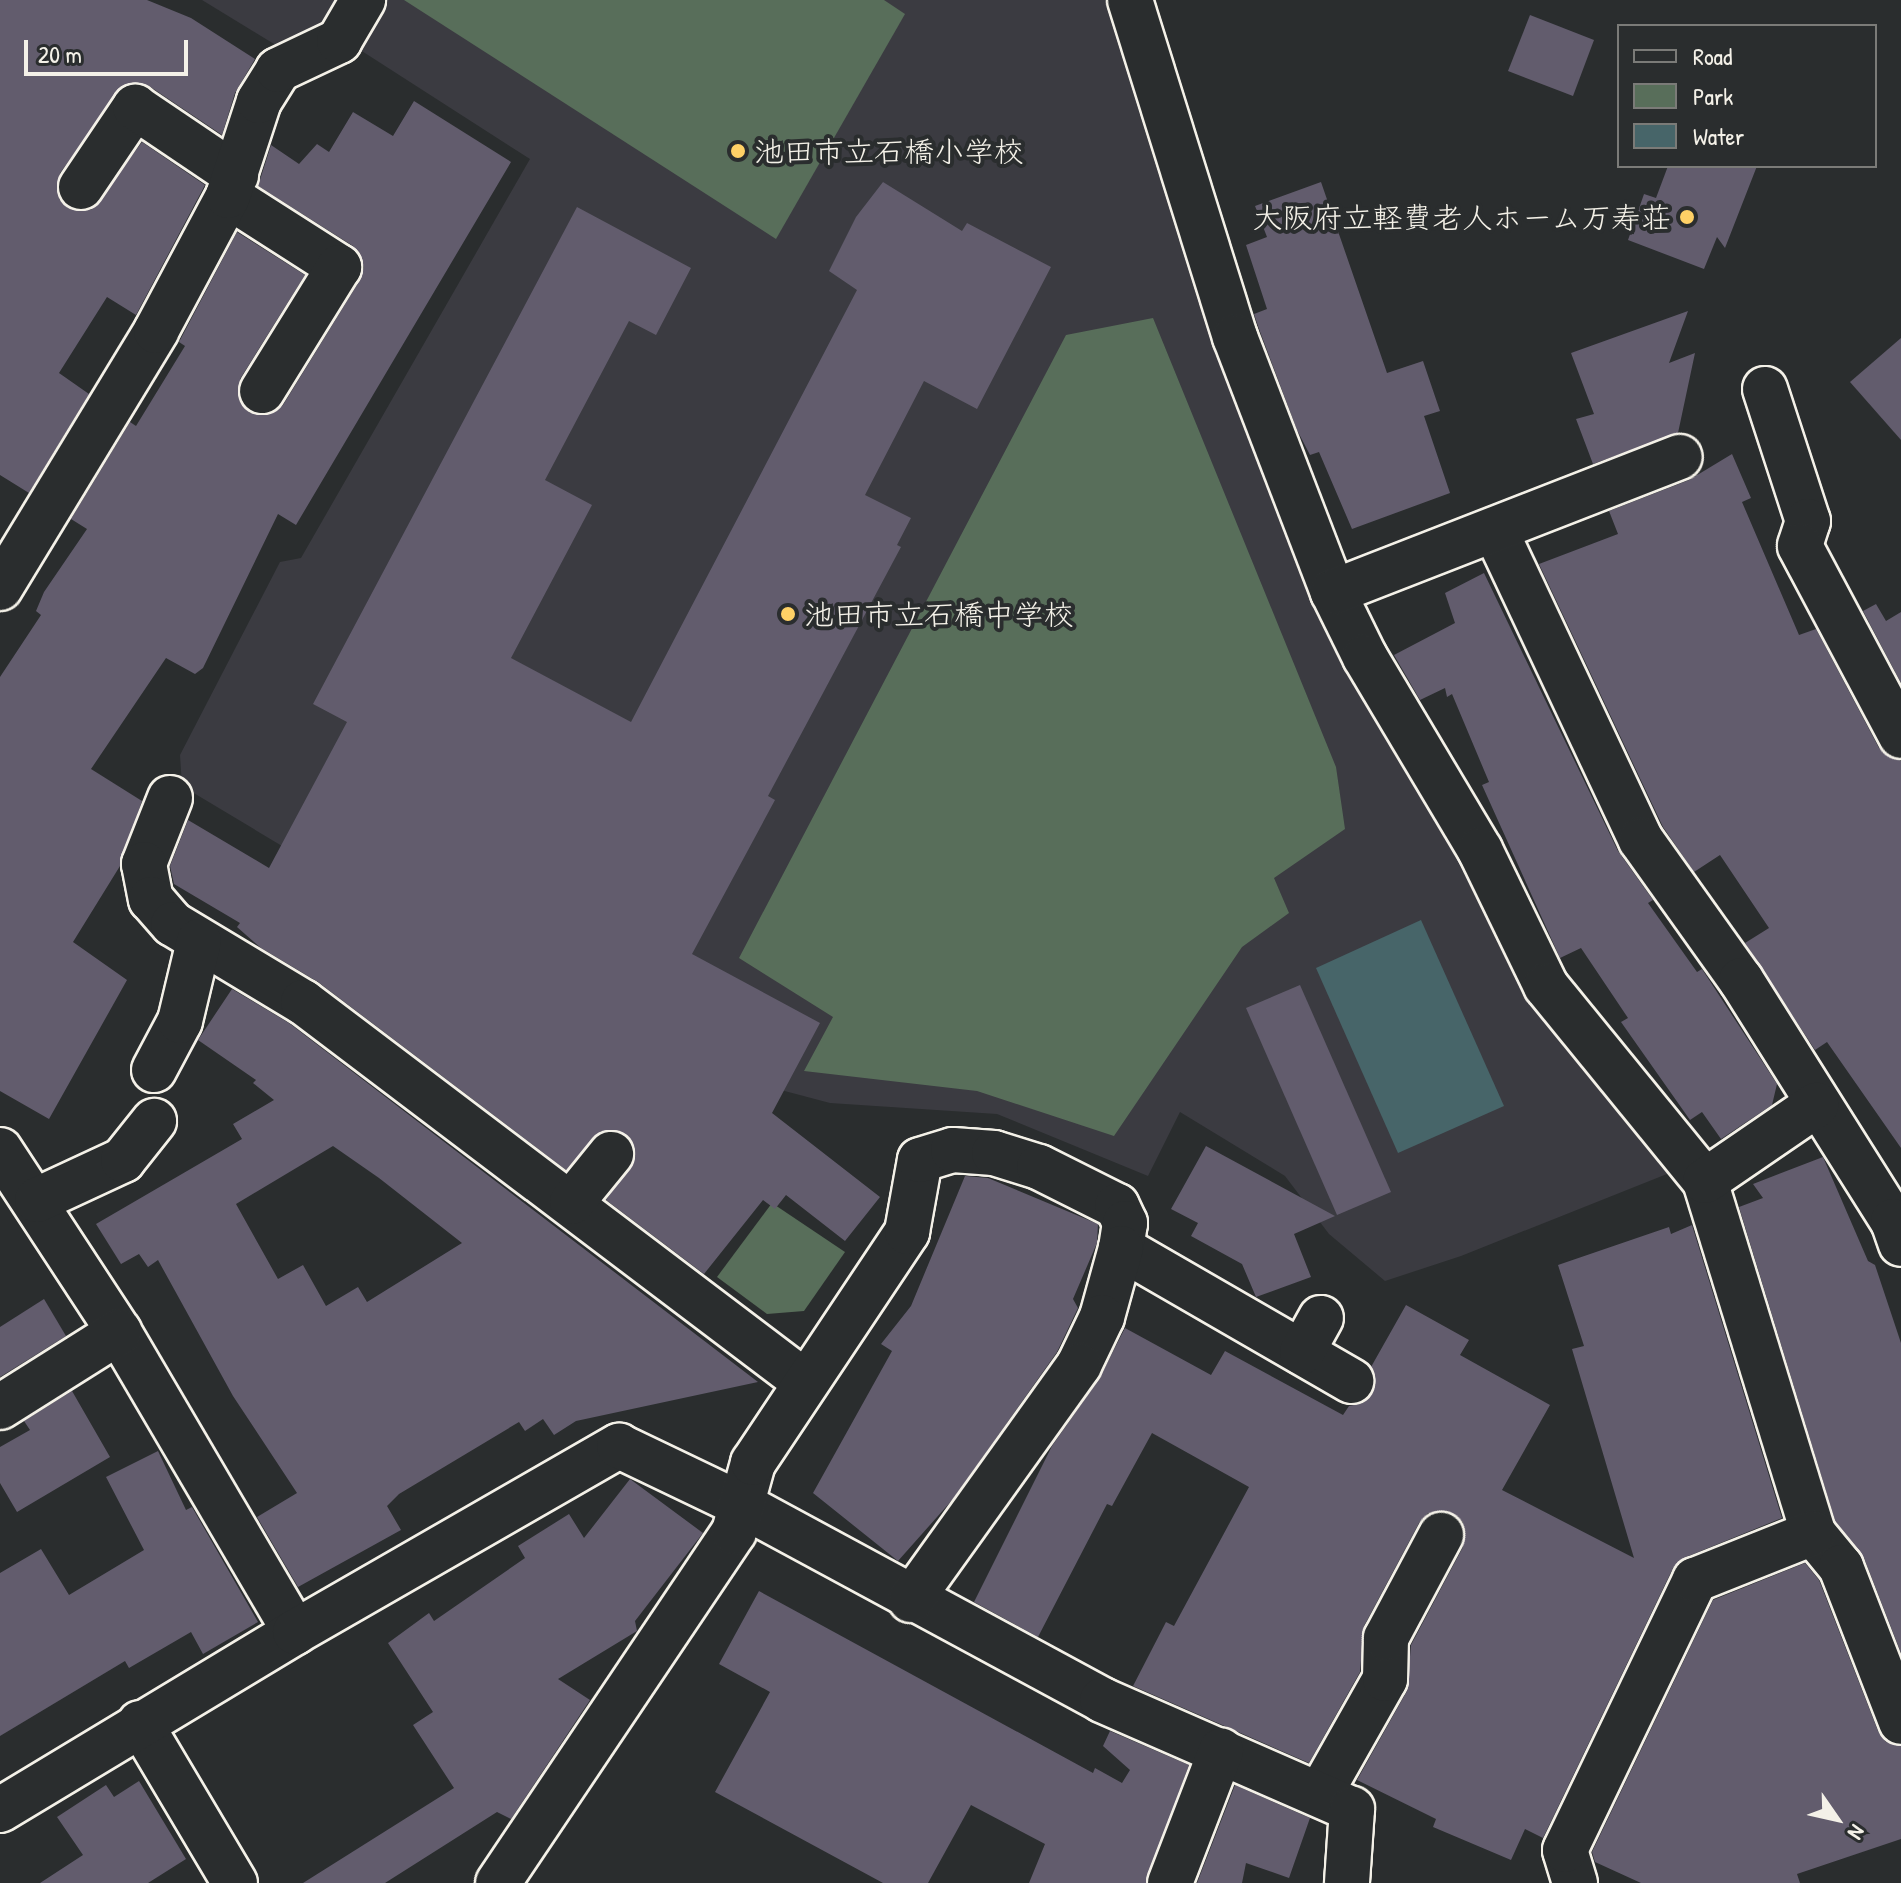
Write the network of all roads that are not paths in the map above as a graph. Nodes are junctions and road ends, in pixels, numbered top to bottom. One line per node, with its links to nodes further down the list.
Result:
1 (363, 0): 3 (street)
2 (1135, 2): 10 (street)
3 (232, 186): 4 (street); 6 (street); 9 (street)
4 (81, 187)
5 (1765, 389): 11 (street)
6 (262, 391)
7 (1680, 457): 8 (street)
8 (1496, 532): 10 (street); 15 (street)
9 (0, 588)
10 (1333, 592): 19 (street)
11 (1901, 736)
12 (170, 798): 13 (street)
13 (199, 941): 14 (street); 21 (street)
14 (154, 1070)
15 (1816, 1105): 19 (street); 22 (street)
16 (154, 1121): 20 (street)
17 (0, 1150): 20 (street)
18 (611, 1154): 21 (street)
19 (1705, 1181): 29 (street)
20 (37, 1200): 24 (street)
21 (572, 1202): 26 (street)
22 (1901, 1244)
23 (1121, 1248): 25 (street); 26 (street); 31 (street)
24 (119, 1332): 27 (street); 32 (street)
25 (1351, 1381)
26 (805, 1382): 28 (street)
27 (0, 1407)
28 (742, 1505): 31 (street); 32 (street); 39 (street)
29 (1813, 1533): 33 (street); 42 (street)
30 (1441, 1535): 36 (street)
31 (911, 1600): 35 (street)
32 (295, 1632): 34 (street)
33 (1901, 1722)
34 (140, 1723): 37 (street); 38 (street)
35 (1221, 1751): 36 (street); 40 (street)
36 (1320, 1794): 41 (street)
37 (0, 1810)
38 (235, 1883)
39 (498, 1883)
40 (1170, 1883)
41 (1347, 1883)
42 (1575, 1883)

